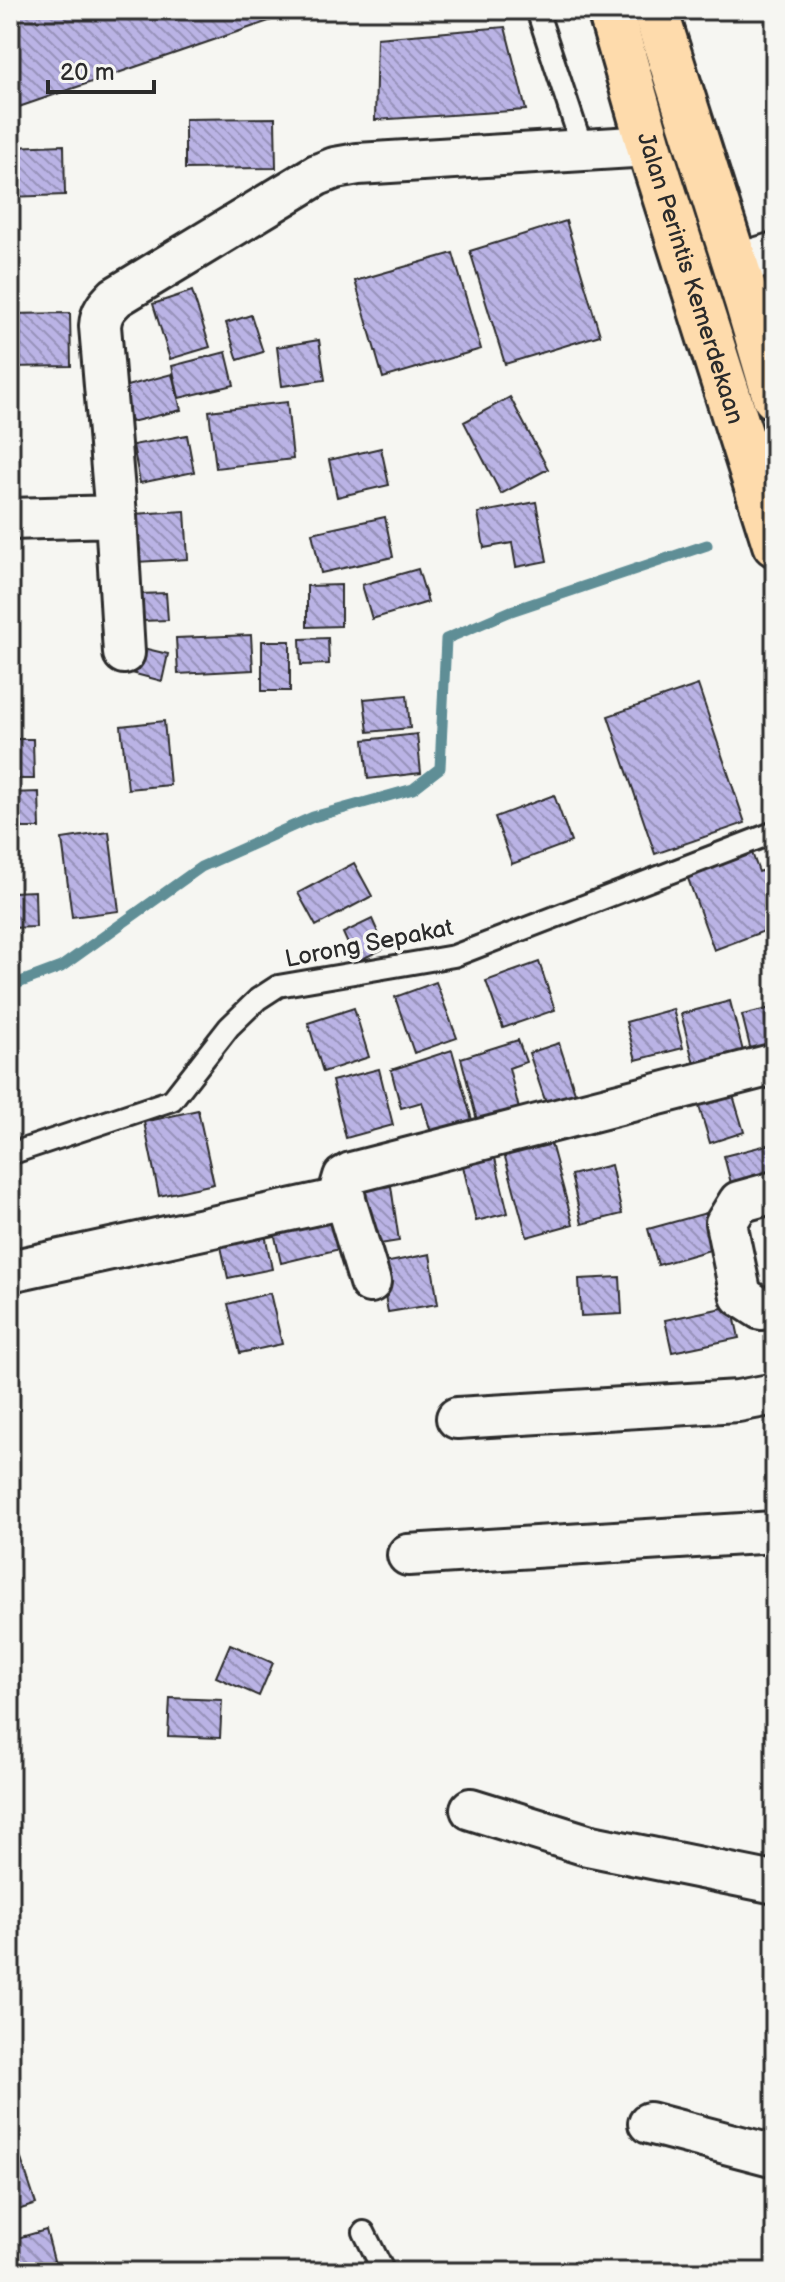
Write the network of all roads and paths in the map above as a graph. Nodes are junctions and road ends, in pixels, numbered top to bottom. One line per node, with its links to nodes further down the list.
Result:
1 (537, 10): 5 (lane)
2 (610, 10): 4 (highway, Jalan Perintis Kemerdekaan)
3 (655, 10): 6 (highway)
4 (649, 146): 5 (street); 10 (highway, Jalan Perintis Kemerdekaan)
5 (583, 150): 8 (street)
6 (755, 259): 7 (highway)
7 (775, 397)
8 (116, 516): 9 (street); 11 (street)
9 (10, 519)
10 (775, 544)
11 (124, 653)
12 (775, 832): 14 (lane, Lorong Sepakat)
13 (775, 1064): 16 (street)
14 (10, 1154)
15 (775, 1192): 19 (street)
16 (345, 1198): 17 (street); 18 (street)
17 (10, 1271)
18 (370, 1282)
19 (775, 1306)
20 (775, 1394): 21 (street)
21 (457, 1418)
22 (775, 1532): 23 (street)
23 (408, 1555)
24 (471, 1809): 25 (street)
25 (775, 1883)
26 (649, 2123): 27 (street)
27 (775, 2156)
28 (364, 2232): 29 (lane)
29 (384, 2272)

